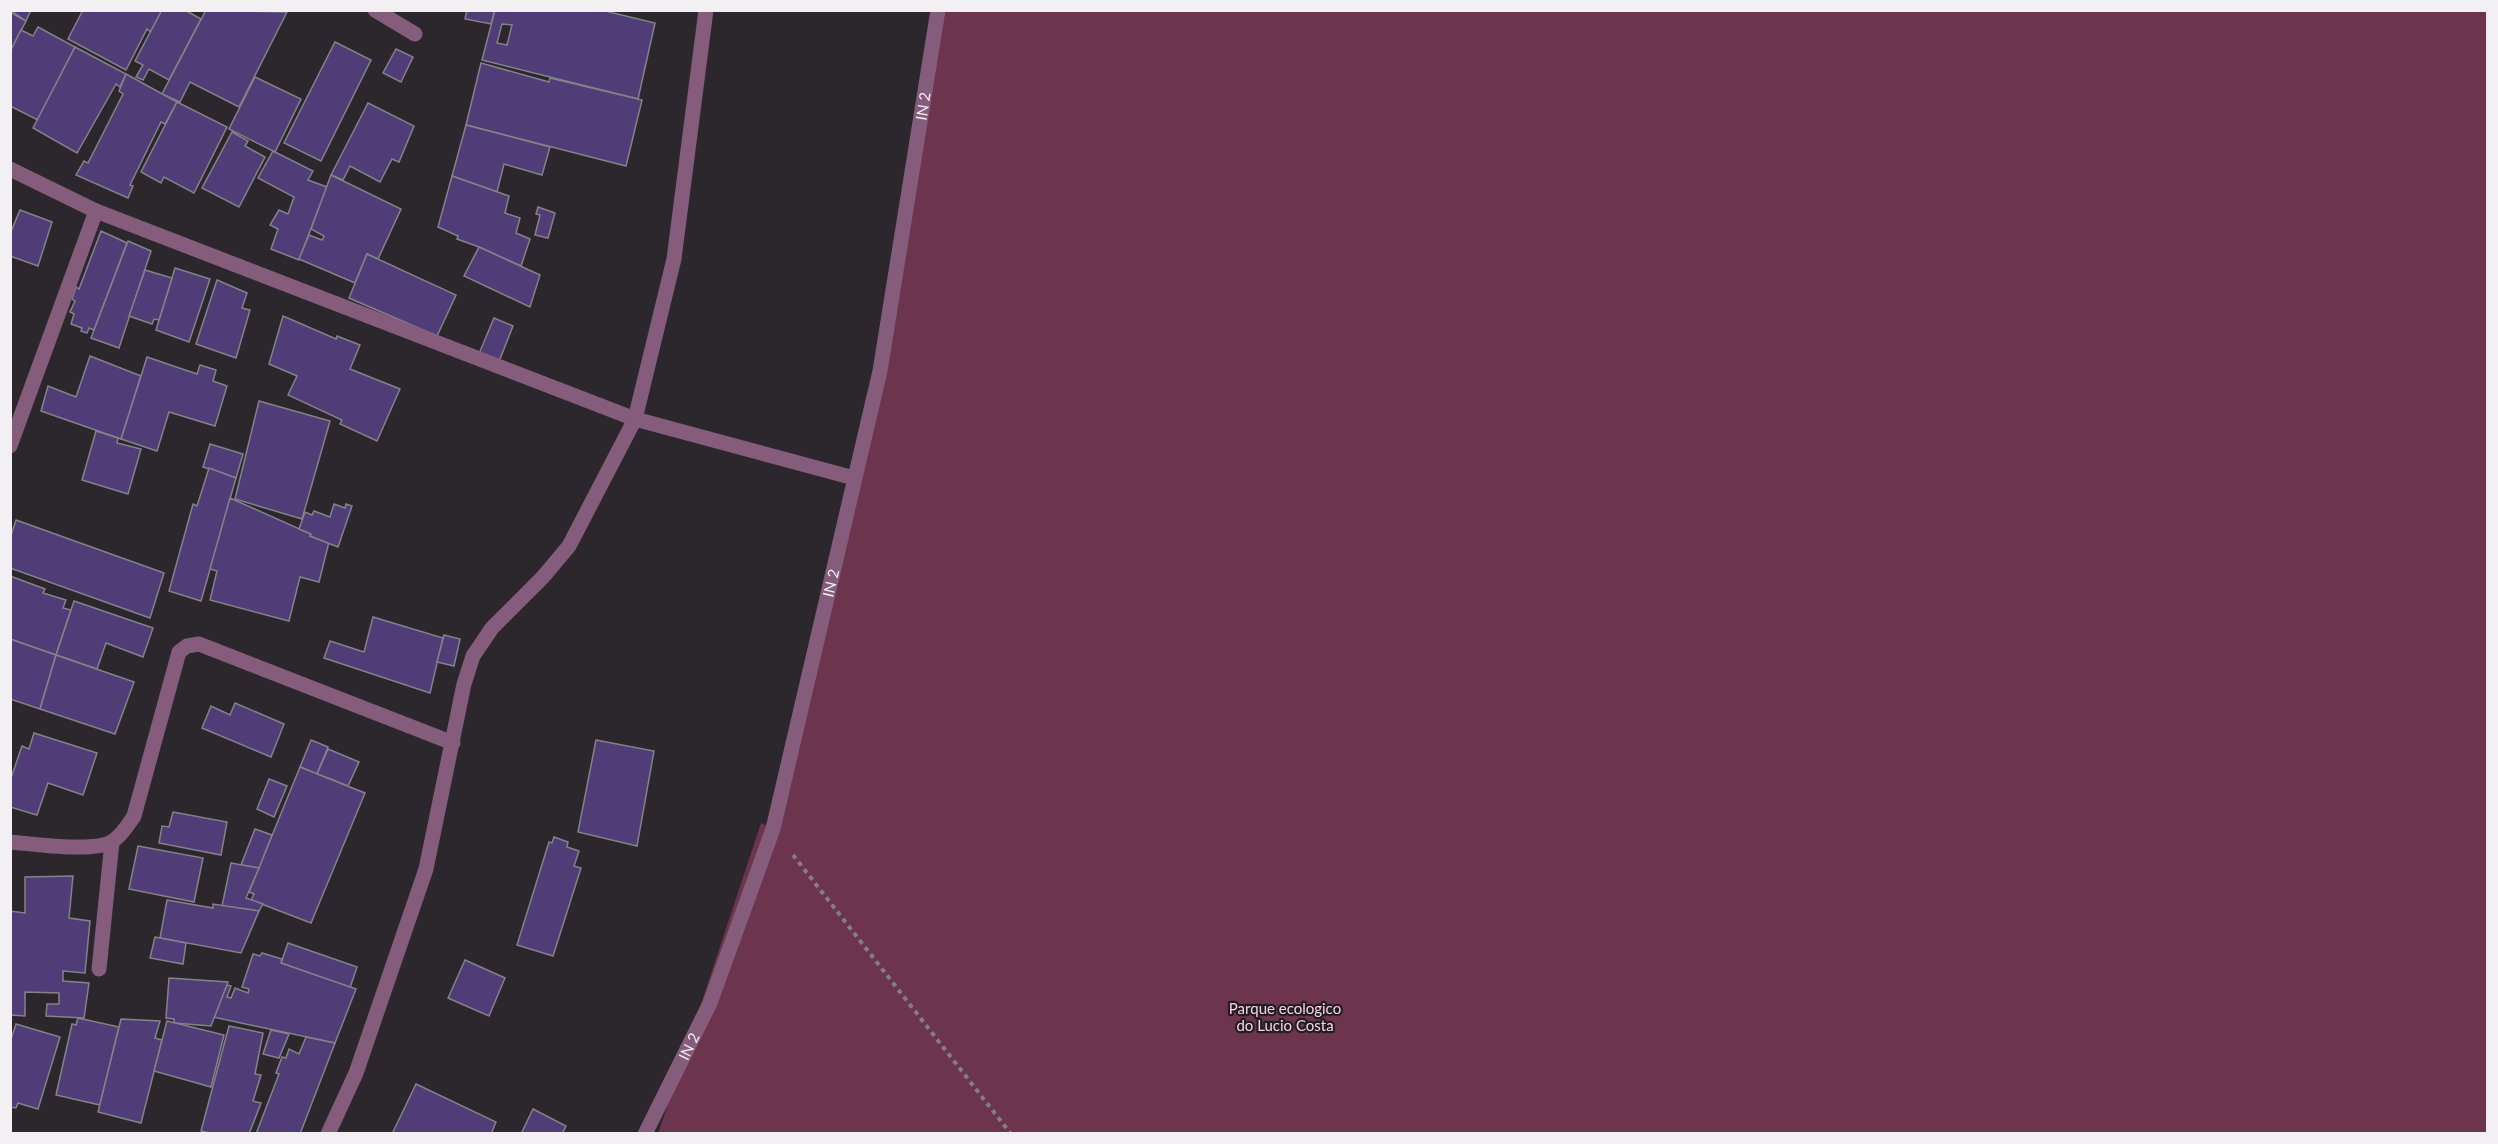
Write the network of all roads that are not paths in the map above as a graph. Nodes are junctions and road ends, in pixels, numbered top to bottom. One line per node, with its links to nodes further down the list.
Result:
1 (375, 10): 4 (street)
2 (706, 10): 7 (street)
3 (938, 10): 9 (street, IN 2)
4 (415, 34)
5 (10, 169): 6 (street)
6 (96, 211): 7 (street); 8 (street)
7 (635, 418): 9 (street); 10 (street)
8 (10, 446)
9 (854, 478): 15 (street, IN 2)
10 (453, 744): 12 (street); 14 (street)
11 (10, 842): 12 (street)
12 (112, 842): 13 (street)
13 (99, 969)
14 (328, 1134)
15 (645, 1134)

